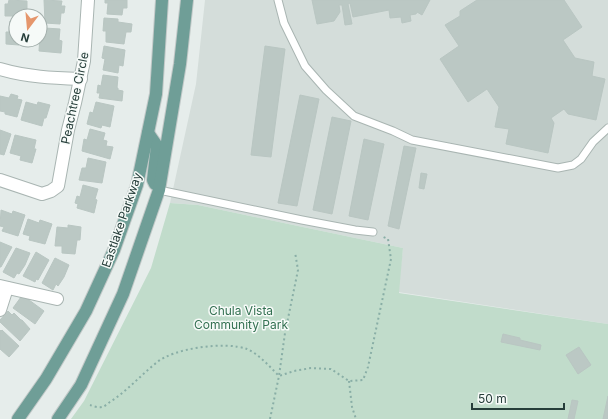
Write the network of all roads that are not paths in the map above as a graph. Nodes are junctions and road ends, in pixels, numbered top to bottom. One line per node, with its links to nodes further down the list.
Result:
1 (88, 0): 6 (street, Peachtree Circle)
2 (162, 0): 8 (main road, Eastlake Parkway)
3 (186, 0): 10 (main road, Eastlake Parkway)
4 (278, 0): 7 (lane)
5 (0, 69): 6 (street)
6 (81, 79): 9 (street, Peachtree Circle)
7 (608, 128)
8 (148, 133): 10 (main road); 15 (main road, Eastlake Parkway)
9 (0, 180)
10 (159, 190): 11 (lane); 16 (main road, Eastlake Parkway)
11 (373, 232)
12 (3, 287): 13 (street); 14 (street)
13 (57, 299)
14 (0, 310)
15 (18, 419)
16 (58, 419)

